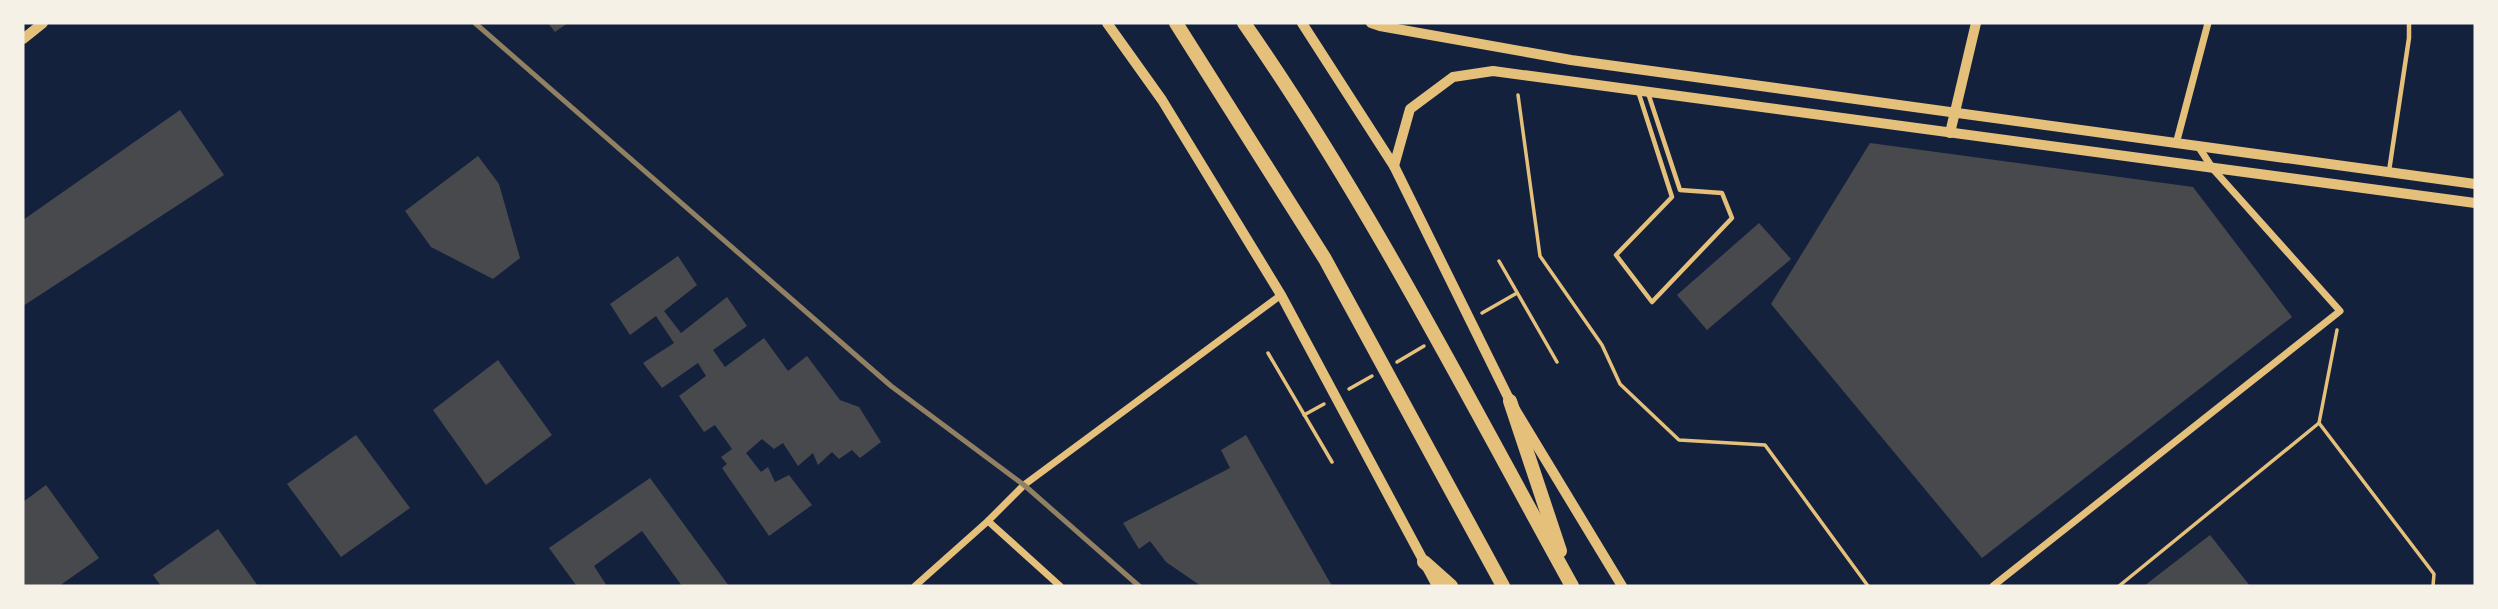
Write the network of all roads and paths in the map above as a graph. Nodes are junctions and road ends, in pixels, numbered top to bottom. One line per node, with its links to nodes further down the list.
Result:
1 (43, 23): 10 (street)
2 (1107, 23): 24 (street)
3 (1176, 23): 44 (highway)
4 (1244, 23): 45 (highway)
5 (1302, 23): 17 (street)
6 (1371, 23): 13 (street)
7 (1976, 23): 13 (street)
8 (2208, 23): 15 (street)
9 (2409, 23): 19 (lane)
10 (23, 39)
11 (1643, 91): 11 (lane); 14 (street); 17 (street)
12 (1518, 95): 47 (path)
13 (1954, 114): 14 (street); 15 (street)
14 (1950, 132): 18 (street)
15 (2176, 144): 16 (street)
16 (2198, 146): 18 (street); 19 (street)
17 (1394, 166): 34 (street)
18 (2213, 169): 21 (street); 25 (street)
19 (2389, 172): 20 (street)
20 (2475, 184)
21 (2475, 203)
22 (1499, 261): 23 (path)
23 (1517, 293): 26 (path); 29 (path)
24 (1280, 295): 38 (street); 39 (street)
25 (2340, 311): 36 (path); 48 (street)
26 (1482, 313)
27 (1434, 341): 30 (path)
28 (1268, 353): 35 (path)
29 (1557, 362)
30 (1387, 368)
31 (1375, 374): 32 (path)
32 (1340, 394)
33 (1328, 401): 35 (path)
34 (1510, 401): 45 (highway); 46 (street)
35 (1304, 415): 37 (path)
36 (2319, 423): 49 (path); 50 (path)
37 (1332, 462)
38 (988, 521): 40 (street); 41 (street)
39 (1424, 562): 42 (street); 43 (highway)
40 (915, 586)
41 (1060, 586)
42 (1437, 586)
43 (1451, 586)
44 (1503, 586)
45 (1572, 586)
46 (1622, 586)
47 (1868, 586)
48 (1993, 586)
49 (2119, 586)
50 (2433, 586)

